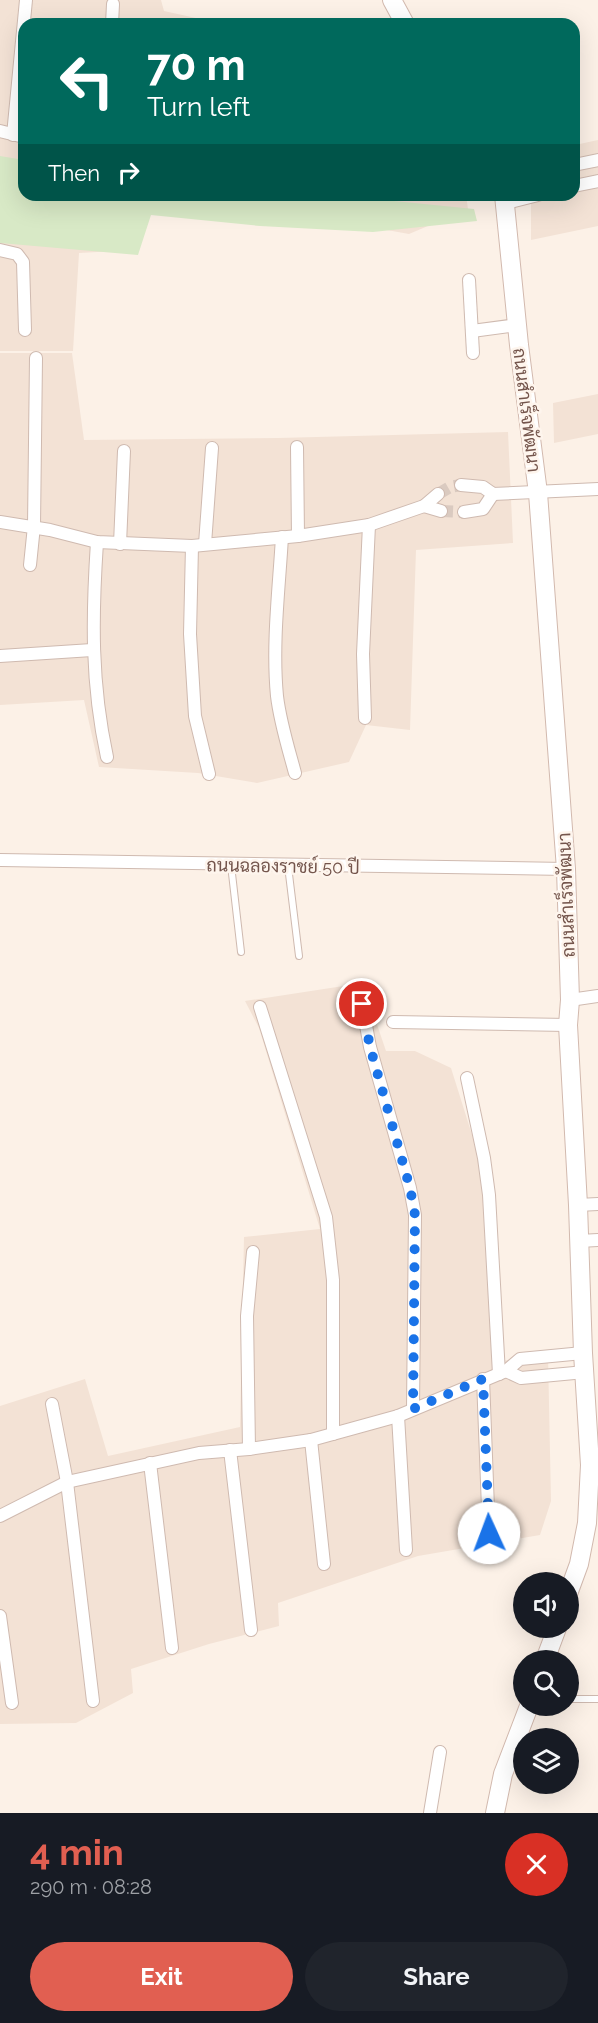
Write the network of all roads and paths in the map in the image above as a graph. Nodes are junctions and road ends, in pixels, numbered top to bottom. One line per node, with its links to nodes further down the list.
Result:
1 (26, 0): 4 (street)
2 (392, 0): 6 (street)
3 (113, 4): 5 (street)
4 (25, 18)
5 (112, 18)
6 (402, 18)
7 (0, 131): 8 (street)
8 (18, 136)
9 (598, 160): 10 (street)
10 (580, 164)
11 (598, 181): 12 (street)
12 (580, 185)
13 (505, 201): 16 (street, ถนนสำเร็จพัฒนา)
14 (0, 250): 17 (street)
15 (469, 280): 18 (street)
16 (509, 326): 18 (street); 26 (street, ถนนสำเร็จพัฒนา)
17 (25, 330)
18 (472, 331): 19 (street)
19 (473, 353)
20 (36, 358): 34 (street)
21 (297, 447): 35 (street)
22 (212, 448): 39 (street)
23 (124, 451): 38 (street)
24 (461, 485): 28 (street)
25 (598, 489): 26 (street)
26 (531, 493): 28 (street); 51 (street, ถนนสำเร็จพัฒนา)
27 (438, 494): 29 (street)
28 (496, 494): 31 (street)
29 (424, 506): 30 (street); 33 (street)
30 (441, 510)
31 (464, 512)
32 (0, 522): 34 (street)
33 (369, 525): 35 (street); 44 (street)
34 (34, 526): 37 (street); 41 (street)
35 (298, 536): 36 (street)
36 (282, 537): 39 (street); 46 (street)
37 (97, 542): 38 (street); 42 (street)
38 (120, 544): 40 (street)
39 (206, 544): 40 (street)
40 (192, 546): 47 (street)
41 (30, 565)
42 (92, 650): 43 (street); 45 (street)
43 (0, 657)
44 (365, 718)
45 (107, 757)
46 (295, 773)
47 (209, 774)
48 (0, 860): 49 (street, ถนนฉลองราชย์ 50 ปี)
49 (231, 865): 50 (street, ถนนฉลองราชย์ 50 ปี); 52 (lane)
50 (288, 866): 51 (street, ถนนฉลองราชย์ 50 ปี); 53 (lane)
51 (566, 869): 55 (street, ถนนสำเร็จพัฒนา)
52 (241, 952)
53 (299, 956)
54 (598, 996): 55 (street)
55 (570, 1000): 59 (street, ถนนสำเร็จพัฒนา)
56 (362, 1004): 71 (street)
57 (260, 1006): 73 (street)
58 (393, 1022): 59 (street)
59 (568, 1026): 62 (street, ถนนสำเร็จพัฒนา)
60 (467, 1078): 67 (street)
61 (598, 1204): 62 (street)
62 (578, 1205): 64 (street, ถนนสำเร็จพัฒนา)
63 (598, 1240): 64 (street)
64 (579, 1241): 66 (street, ถนนสำเร็จพัฒนา)
65 (253, 1252): 75 (street)
66 (583, 1353): 67 (street); 68 (street, ถนนสำเร็จพัฒนา)
67 (503, 1372): 68 (street); 69 (street)
68 (585, 1372): 83 (street, ถนนสำเร็จพัฒนา)
69 (483, 1379): 71 (street); 80 (street)
70 (52, 1404): 78 (street)
71 (413, 1409): 72 (street)
72 (398, 1416): 73 (street); 81 (street)
73 (333, 1434): 74 (street)
74 (311, 1440): 75 (street); 82 (street)
75 (249, 1449): 76 (street)
76 (230, 1450): 77 (street); 85 (street)
77 (150, 1463): 78 (street); 86 (street)
78 (67, 1482): 79 (street); 89 (street)
79 (0, 1516)
80 (489, 1533)
81 (406, 1550)
82 (324, 1564)
83 (576, 1572)
84 (0, 1616): 90 (street)
85 (251, 1630)
86 (172, 1648)
87 (579, 1699): 88 (lane)
88 (598, 1699)
89 (93, 1701)
90 (12, 1703)
91 (525, 1716): 94 (street)
92 (440, 1752): 93 (street)
93 (430, 1813)
94 (495, 1813)

